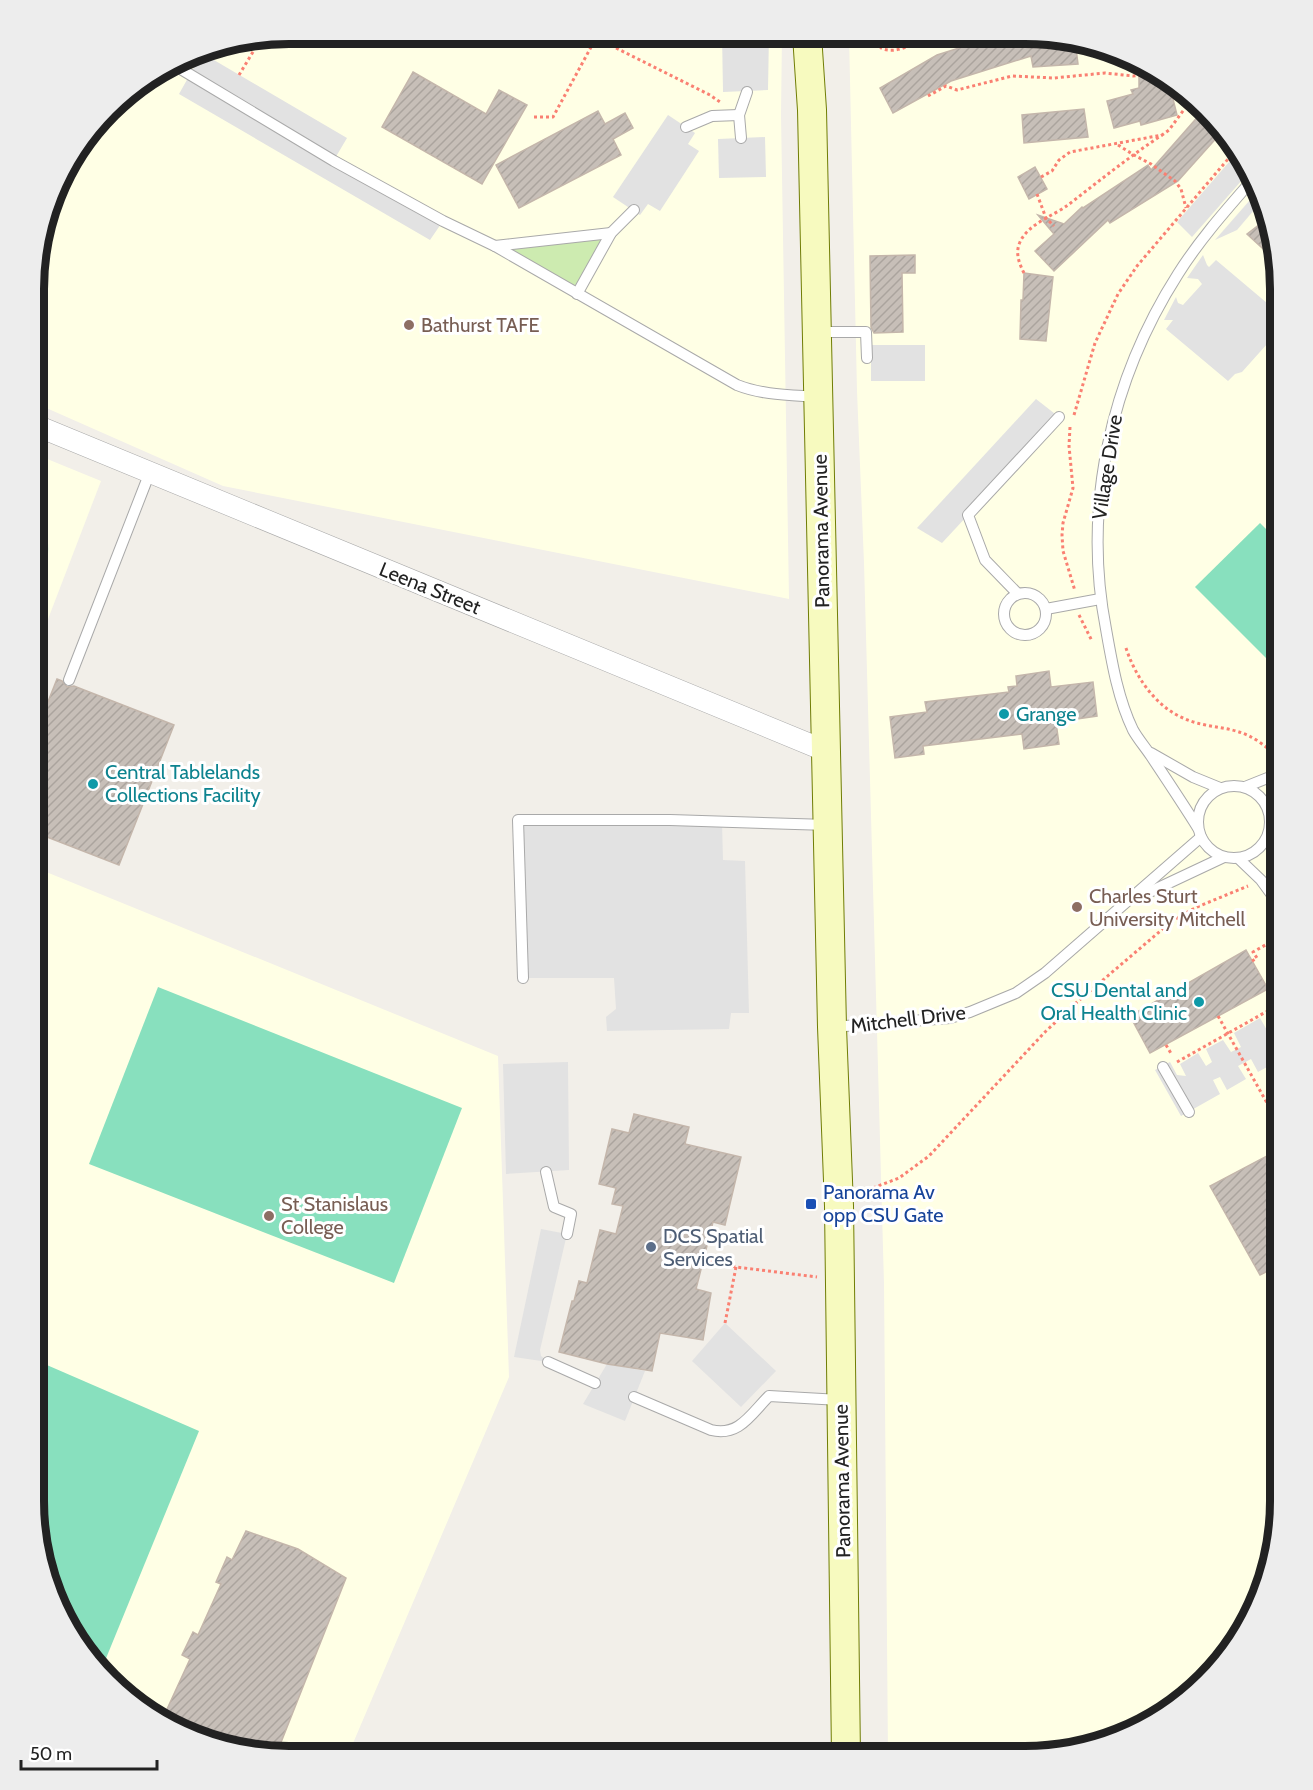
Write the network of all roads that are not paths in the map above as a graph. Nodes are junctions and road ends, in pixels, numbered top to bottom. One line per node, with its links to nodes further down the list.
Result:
1 (808, 44): 12 (street, Panorama Avenue)
2 (180, 69): 10 (lane)
3 (747, 92): 4 (lane)
4 (739, 115): 5 (lane); 6 (lane)
5 (686, 127)
6 (741, 138)
7 (1247, 186): 19 (lane, Village Drive)
8 (634, 210): 9 (lane)
9 (611, 234): 10 (lane); 11 (lane)
10 (495, 246): 11 (lane)
11 (577, 294): 14 (lane)
12 (816, 332): 13 (lane); 14 (street, Panorama Avenue)
13 (867, 358)
14 (818, 398): 22 (street, Panorama Avenue)
15 (1059, 417): 18 (lane)
16 (44, 429): 17 (street, Leena Street)
17 (150, 472): 21 (lane); 22 (street, Leena Street)
18 (1018, 594): 20 (lane); 20 (lane)
19 (1100, 599): 20 (lane); 23 (lane, Village Drive)
20 (1046, 609)
21 (69, 680)
22 (826, 751): 28 (street, Panorama Avenue)
23 (1148, 751): 26 (lane, Village Drive); 29 (lane, Village Drive)
24 (1270, 777): 25 (lane)
25 (1245, 787): 26 (lane); 27 (lane)
26 (1220, 788): 29 (lane)
27 (1270, 817): 31 (lane)
28 (828, 825): 34 (lane); 35 (street, Panorama Avenue)
29 (1200, 832): 30 (lane); 33 (lane, Mitchell Drive)
30 (1224, 857): 31 (lane); 33 (lane, Mitchell Drive)
31 (1238, 858): 32 (lane)
32 (1270, 892)
33 (1128, 902): 35 (lane, Mitchell Drive)
34 (523, 978)
35 (832, 1027): 43 (street, Panorama Avenue)
36 (1163, 1068): 37 (lane)
37 (1188, 1112)
38 (546, 1172): 39 (lane)
39 (567, 1234)
40 (548, 1362): 41 (lane)
41 (596, 1383)
42 (634, 1397): 43 (lane)
43 (840, 1400): 44 (street, Panorama Avenue)
44 (846, 1746)

